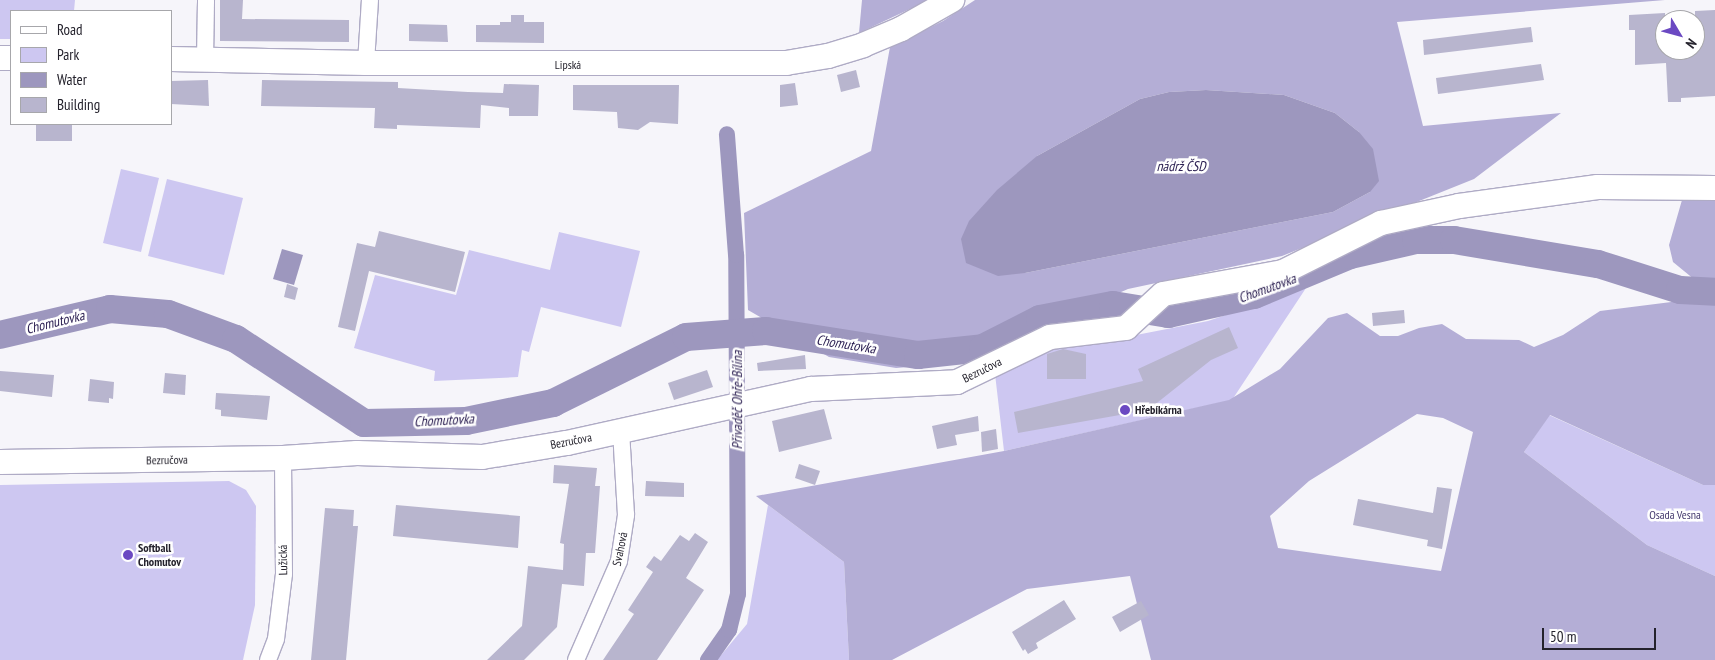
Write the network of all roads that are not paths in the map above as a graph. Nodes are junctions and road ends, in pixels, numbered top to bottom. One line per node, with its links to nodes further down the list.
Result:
1 (206, 0): 5 (street)
2 (370, 0): 6 (street)
3 (952, 0): 6 (street, Lipská)
4 (172, 59): 5 (street, Lipská)
5 (205, 59): 6 (street, Lipská)
6 (366, 63)
7 (1715, 188): 8 (street, Bezručova)
8 (621, 430): 9 (street, Bezručova); 12 (street, Svahová)
9 (283, 458): 10 (street, Bezručova); 11 (street, Lužická)
10 (0, 462)
11 (268, 660)
12 (576, 660)

